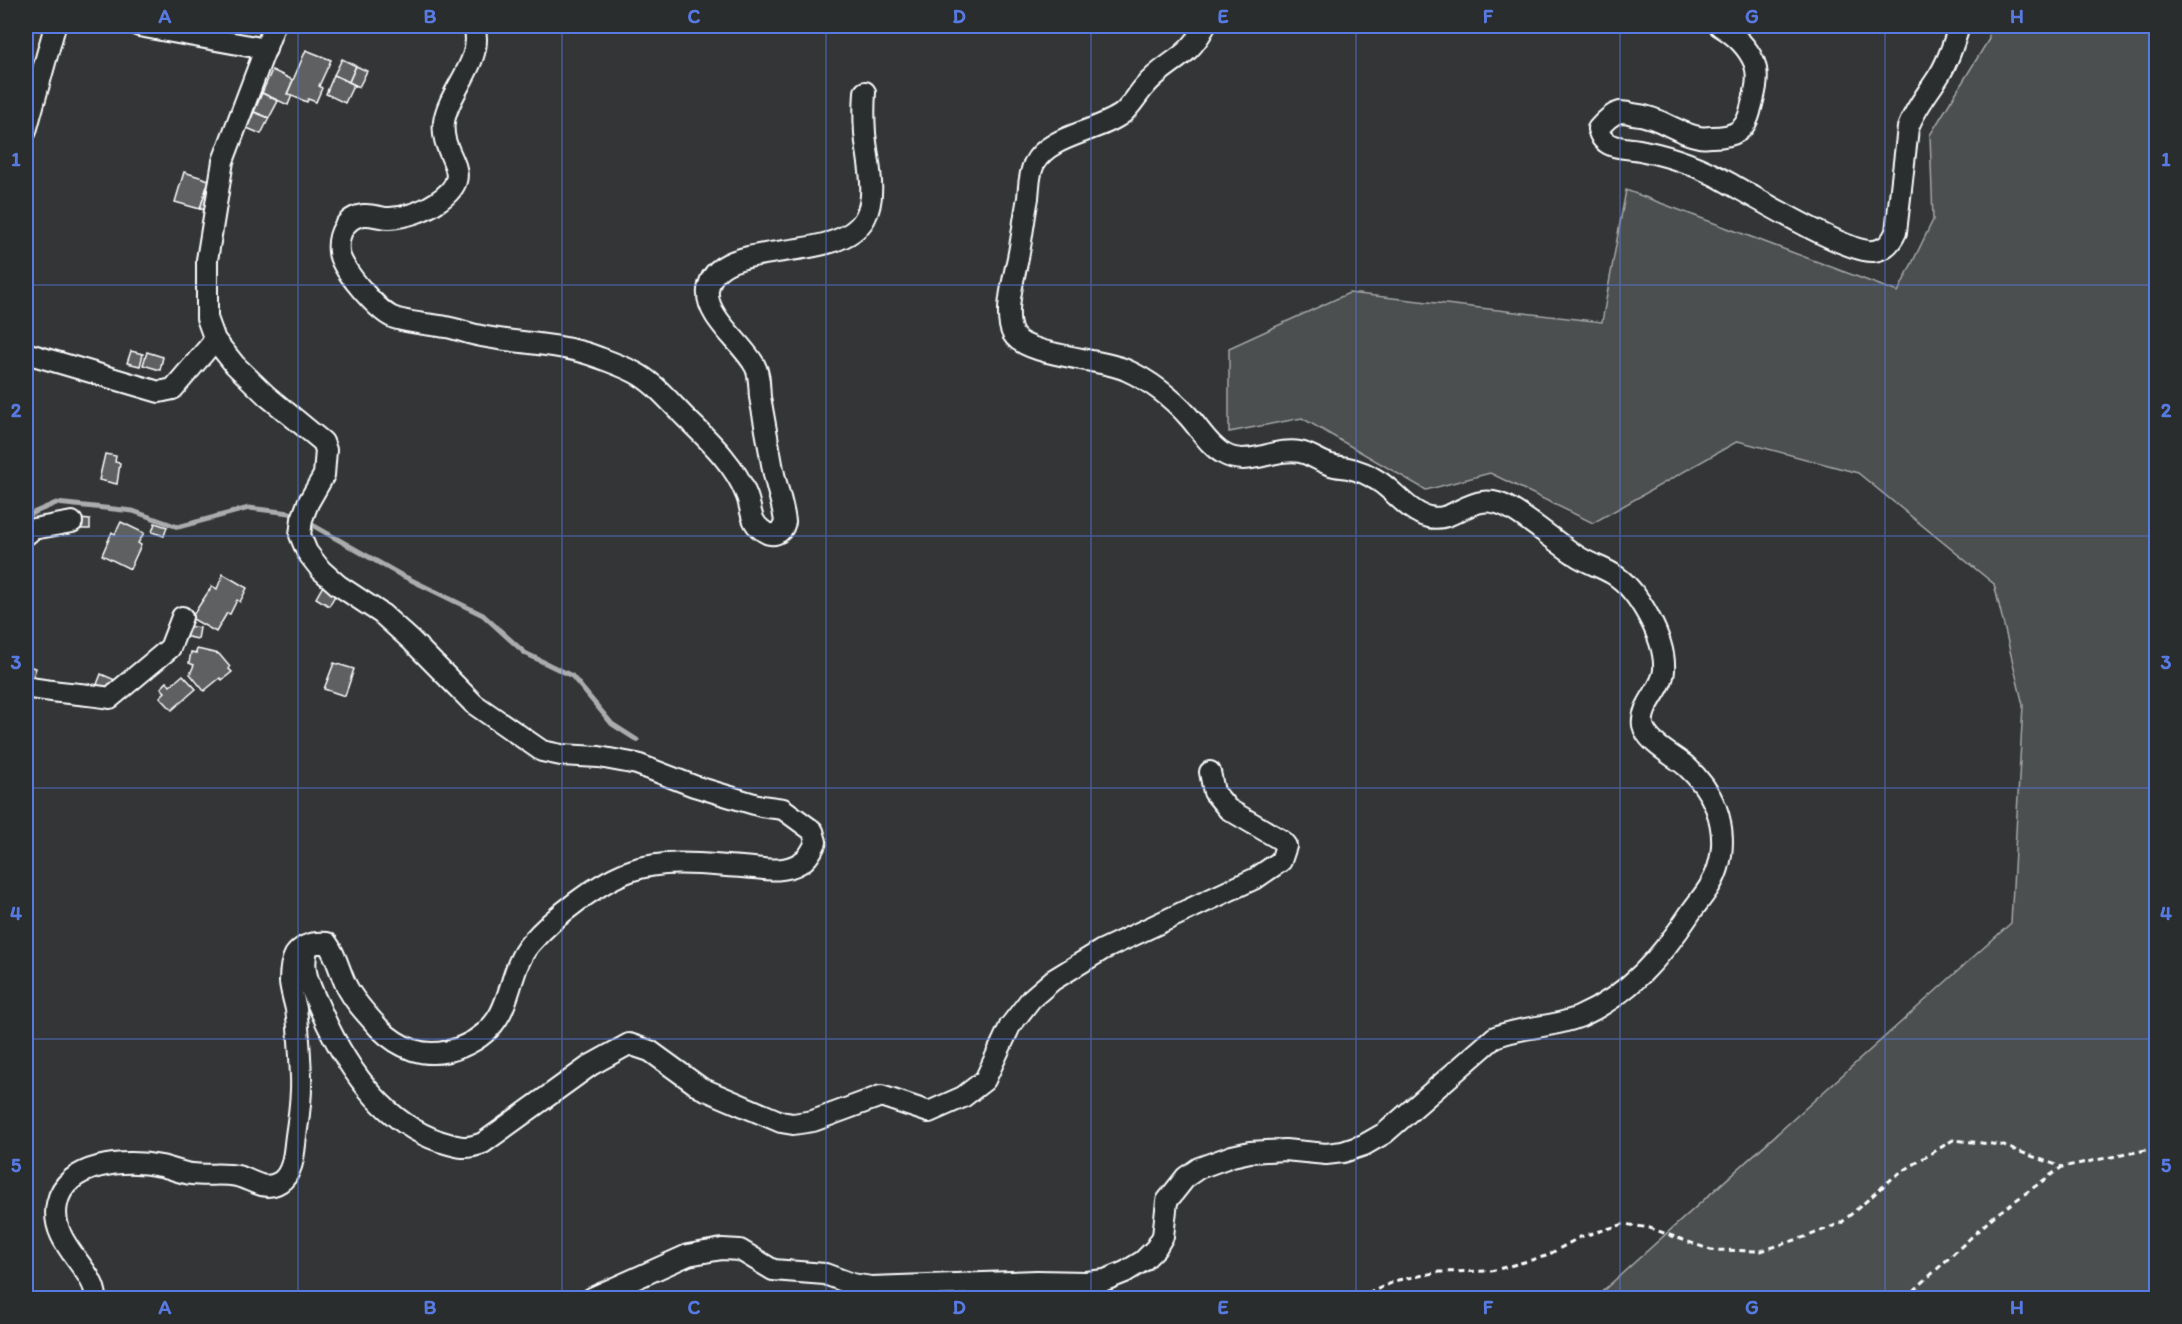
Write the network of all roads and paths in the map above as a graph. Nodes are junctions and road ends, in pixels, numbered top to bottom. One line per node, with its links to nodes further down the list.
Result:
1 (55, 26): 10 (street)
2 (140, 26): 8 (street)
3 (274, 26): 8 (street)
4 (474, 26): 9 (street)
5 (1205, 26): 22 (street)
6 (1720, 26): 7 (street)
7 (1959, 26)
8 (266, 49): 11 (street)
9 (865, 92)
10 (26, 131)
11 (215, 339): 12 (street); 18 (street)
12 (26, 353)
13 (72, 522): 14 (street)
14 (26, 536)
15 (182, 617): 16 (street)
16 (26, 687)
17 (1210, 772): 18 (street)
18 (308, 946): 21 (street)
19 (2157, 1148): 20 (path)
20 (2062, 1167): 23 (path); 24 (path)
21 (96, 1299)
22 (592, 1299)
23 (1358, 1299)
24 (1906, 1299)

